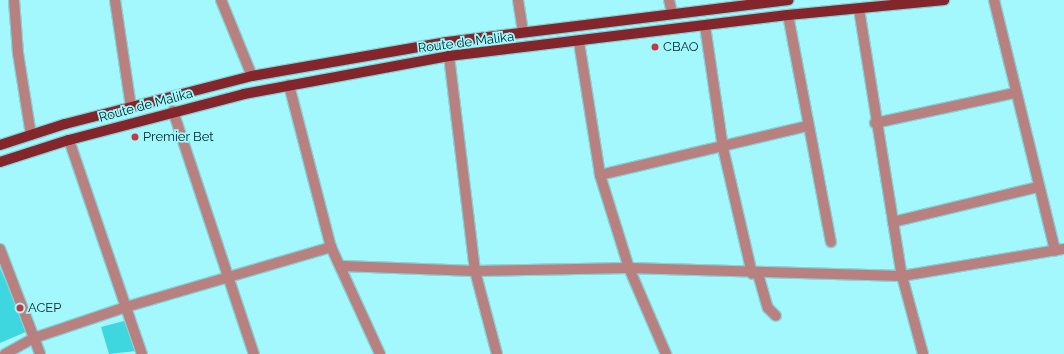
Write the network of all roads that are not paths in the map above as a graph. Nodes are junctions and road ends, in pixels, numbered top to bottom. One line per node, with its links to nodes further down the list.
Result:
1 (14, 0): 24 (street)
2 (115, 0): 20 (street)
3 (221, 0): 17 (street)
4 (518, 0): 14 (street)
5 (669, 0): 11 (street)
6 (788, 0): 9 (main road, Route de Malika)
7 (944, 0): 10 (main road, Route de Malika)
8 (994, 0): 19 (street)
9 (742, 2): 11 (main road, Route de Malika)
10 (859, 9): 12 (main road, Route de Malika); 22 (street)
11 (672, 13): 14 (main road, Route de Malika)
12 (788, 15): 13 (main road, Route de Malika); 23 (street)
13 (705, 26): 15 (main road, Route de Malika); 27 (street)
14 (523, 31): 17 (main road, Route de Malika)
15 (579, 42): 16 (main road, Route de Malika); 29 (street)
16 (449, 56): 18 (main road, Route de Malika); 38 (street)
17 (252, 76): 20 (main road, Route de Malika)
18 (289, 85): 21 (main road, Route de Malika); 33 (street)
19 (1015, 93): 22 (street); 30 (street)
20 (131, 107): 24 (main road, Route de Malika)
21 (173, 111): 25 (main road, Route de Malika); 41 (street)
22 (875, 123): 31 (street)
23 (808, 126): 27 (street); 32 (street)
24 (31, 135): 26 (main road, Route de Malika)
25 (70, 140): 28 (main road, Route de Malika); 42 (street)
26 (0, 145)
27 (723, 148): 29 (street); 39 (street)
28 (0, 162)
29 (600, 175): 37 (street)
30 (1038, 187): 31 (street); 35 (street)
31 (893, 222): 40 (street)
32 (831, 242)
33 (331, 247): 36 (street); 41 (street)
34 (0, 249): 44 (street)
35 (1060, 250): 40 (street)
36 (342, 266): 38 (street); 49 (street)
37 (629, 268): 38 (street); 39 (street); 51 (street)
38 (475, 271): 50 (street)
39 (755, 274): 40 (street); 43 (street)
40 (902, 276): 52 (street)
41 (230, 279): 42 (street); 48 (street)
42 (126, 307): 44 (street); 47 (street)
43 (776, 316)
44 (34, 338): 45 (street); 46 (street)
45 (5, 354)
46 (40, 354)
47 (142, 354)
48 (254, 354)
49 (380, 354)
50 (497, 354)
51 (666, 354)
52 (923, 354)

